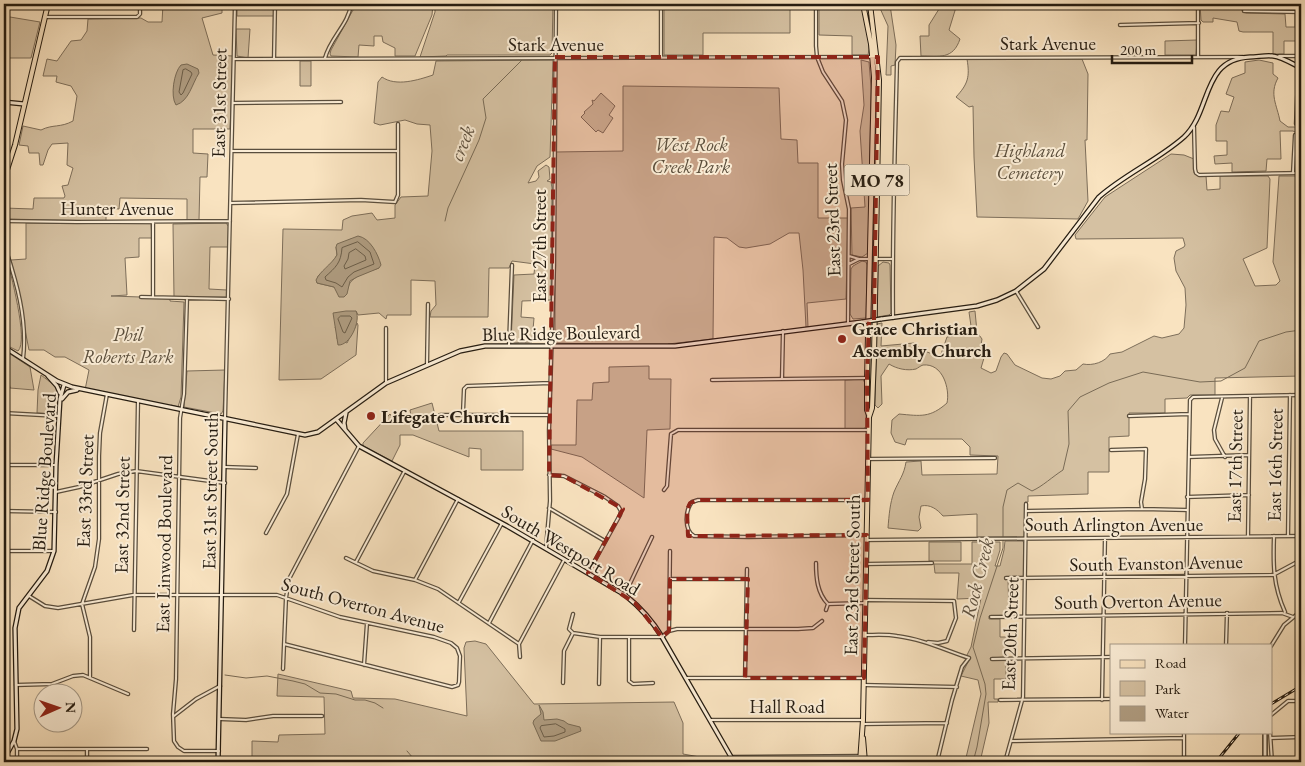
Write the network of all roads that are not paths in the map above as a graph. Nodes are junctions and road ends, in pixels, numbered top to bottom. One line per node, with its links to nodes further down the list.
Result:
1 (48, 4): 14 (main road)
2 (140, 4): 14 (street)
3 (235, 4): 27 (street, East 31st Street)
4 (275, 4): 28 (street)
5 (351, 4): 25 (street)
6 (556, 4): 19 (street, East 27th Street)
7 (662, 4): 20 (street)
8 (816, 4): 21 (street, East 23rd Street)
9 (863, 4): 22 (main road, MO 78)
10 (870, 4): 22 (main road, MO 78)
11 (1198, 4): 15 (street)
12 (1244, 11): 13 (street)
13 (1301, 12)
14 (45, 17): 37 (main road)
15 (1198, 23): 16 (street); 23 (street)
16 (1120, 25)
17 (1274, 56): 18 (street, Stark Avenue); 24 (main road, Stark Avenue); 30 (main road)
18 (1301, 56)
19 (555, 57): 20 (street, Stark Avenue); 25 (street, Stark Avenue); 70 (street, East 27th Street)
20 (661, 57): 21 (street, Stark Avenue)
21 (818, 57): 22 (street, Stark Avenue); 52 (street, East 23rd Street)
22 (875, 57): 54 (main road, MO 78)
23 (1198, 57): 26 (street, Stark Avenue); 55 (street, Stark Avenue)
24 (1243, 57): 26 (street, Stark Avenue); 29 (main road)
25 (325, 58): 28 (street, Stark Avenue)
26 (1221, 58): 29 (street)
27 (234, 59): 28 (street, Stark Avenue); 36 (street, East 31st Street)
28 (274, 59)
29 (1226, 64): 40 (main road, Blue Ridge Boulevard)
30 (1301, 68)
31 (1298, 77): 34 (street)
32 (4, 102): 37 (main road)
33 (341, 102): 36 (street)
34 (1297, 102): 35 (street); 39 (street)
35 (1301, 102)
36 (233, 103): 42 (street, East 31st Street)
37 (24, 104): 46 (main road)
38 (398, 124): 43 (street)
39 (1296, 124)
40 (1194, 126): 44 (street); 58 (main road, Blue Ridge Boulevard)
41 (1295, 135): 44 (street)
42 (232, 150): 43 (street); 47 (street, East 31st Street)
43 (398, 151): 47 (street)
44 (1294, 173): 45 (street)
45 (1301, 173)
46 (4, 179)
47 (231, 202): 49 (street, East 31st Street)
48 (4, 221): 50 (street, Hunter Avenue)
49 (230, 221): 50 (street, Hunter Avenue); 62 (street, East 31st Street South)
50 (153, 222): 60 (street)
51 (4, 244): 73 (street)
52 (849, 256): 53 (street); 56 (street, East 23rd Street)
53 (858, 259): 54 (street); 56 (street)
54 (872, 259): 55 (street); 72 (main road, MO 78)
55 (892, 259): 64 (street)
56 (849, 264): 65 (street, East 23rd Street)
57 (512, 265): 69 (street)
58 (1016, 291): 64 (main road, Blue Ridge Boulevard); 66 (street)
59 (141, 297): 60 (street)
60 (153, 297): 61 (street)
61 (187, 298): 62 (street); 90 (street, East Linwood Boulevard)
62 (229, 299): 100 (street, East 31st Street South)
63 (428, 304): 74 (street)
64 (894, 318): 65 (main road, Blue Ridge Boulevard, bridge)
65 (848, 324): 68 (main road, Blue Ridge Boulevard)
66 (1038, 327)
67 (386, 328): 79 (street)
68 (783, 331): 70 (main road, Blue Ridge Boulevard); 76 (street)
69 (509, 346): 70 (main road, Blue Ridge Boulevard); 74 (main road, Blue Ridge Boulevard)
70 (552, 346): 80 (street, East 27th Street)
71 (4, 347): 73 (main road)
72 (871, 356): 77 (main road, East 23rd Street South / MO 78); 99 (main road, East 23rd Street South / MO 78)
73 (23, 359): 75 (main road)
74 (427, 365): 79 (main road, Blue Ridge Boulevard)
75 (48, 375): 81 (main road); 88 (main road)
76 (782, 378): 77 (street); 78 (street)
77 (867, 378): 99 (main road, East 23rd Street South / MO 78)
78 (712, 380)
79 (386, 383): 91 (main road, Blue Ridge Boulevard)
80 (550, 383): 93 (street); 96 (street, East 27th Street)
81 (64, 385): 82 (main road, Blue Ridge Boulevard); 88 (main road, Blue Ridge Boulevard)
82 (82, 389): 83 (main road, Blue Ridge Boulevard); 88 (main road)
83 (106, 394): 89 (main road, Blue Ridge Boulevard); 120 (street, East 33rd Street)
84 (1290, 395): 85 (street); 86 (street); 138 (street, East 16th Street)
85 (1301, 395)
86 (1250, 396): 87 (street); 107 (street, East 17th Street)
87 (1222, 398): 94 (street); 109 (street)
88 (60, 400): 97 (main road, Blue Ridge Boulevard)
89 (138, 401): 90 (main road, Blue Ridge Boulevard); 117 (street, East 32nd Street)
90 (181, 410): 100 (main road, Blue Ridge Boulevard); 119 (street, East Linwood Boulevard)
91 (346, 412): 101 (main road, Blue Ridge Boulevard); 102 (main road)
92 (4, 413): 97 (street)
93 (465, 414): 95 (street); 96 (street)
94 (1189, 414): 98 (street); 108 (street)
95 (440, 415)
96 (549, 415): 118 (street, East 27th Street)
97 (59, 416): 113 (main road, Blue Ridge Boulevard)
98 (1129, 416)
99 (869, 417): 103 (main road, East 23rd Street South / MO 78)
100 (225, 419): 104 (main road, Blue Ridge Boulevard); 114 (main road, East 31st Street South)
101 (336, 419): 102 (main road, South Westport Road); 104 (main road, Blue Ridge Boulevard)
102 (345, 430): 105 (main road, South Westport Road)
103 (869, 430): 111 (main road, East 23rd Street South / MO 78); 122 (street)
104 (298, 434): 136 (street)
105 (359, 446): 116 (main road, South Westport Road); 174 (street)
106 (1112, 450): 130 (street)
107 (1249, 456): 109 (street); 124 (street, East 17th Street)
108 (1188, 457): 109 (street); 125 (street)
109 (1225, 457)
110 (995, 458): 111 (street)
111 (868, 459): 127 (main road, East 23rd Street South / MO 78)
112 (4, 465): 113 (street)
113 (56, 465): 123 (main road, Blue Ridge Boulevard)
114 (225, 467): 115 (street); 121 (main road, East 31st Street South)
115 (256, 468)
116 (405, 470): 126 (main road, South Westport Road); 155 (street)
117 (136, 471): 119 (street); 120 (street); 169 (street, East 32nd Street)
118 (549, 475): 129 (street, East 27th Street); 147 (street)
119 (179, 477): 121 (street); 170 (street, East Linwood Boulevard)
120 (100, 480): 123 (street); 177 (street, East 33rd Street)
121 (225, 482): 171 (main road, East 31st Street South)
122 (664, 490)
123 (56, 492): 134 (main road, Blue Ridge Boulevard)
124 (1249, 495): 125 (street); 143 (street, East 17th Street)
125 (1187, 497): 131 (street)
126 (458, 499): 135 (main road, South Westport Road); 167 (street)
127 (868, 500): 141 (main road, East 23rd Street South / MO 78); 141 (street, South Arlington Avenue)
128 (1026, 504): 133 (street, East 20th Street)
129 (549, 508): 147 (street); 148 (street, East 27th Street)
130 (1142, 509): 131 (street); 133 (street)
131 (1187, 510): 142 (street)
132 (4, 511): 134 (street)
133 (1026, 511): 145 (street, East 20th Street)
134 (56, 512): 151 (main road, Blue Ridge Boulevard)
135 (502, 523): 146 (main road, South Westport Road); 176 (street)
136 (266, 533)
137 (1274, 536): 138 (street, South Arlington Avenue); 143 (street, South Arlington Avenue); 161 (street, East 16th Street)
138 (1288, 536): 139 (street, South Arlington Avenue)
139 (1301, 536)
140 (652, 537): 172 (street)
141 (867, 537): 145 (street, South Arlington Avenue); 158 (main road, East 23rd Street South / MO 78)
142 (1187, 537): 143 (street, South Arlington Avenue); 144 (street, South Arlington Avenue); 162 (street)
143 (1248, 537)
144 (1105, 538): 145 (street, South Arlington Avenue); 163 (street)
145 (1026, 539): 165 (street, East 20th Street)
146 (533, 540): 148 (main road, South Westport Road); 193 (street)
147 (605, 541): 160 (street)
148 (546, 548): 153 (main road, South Westport Road)
149 (4, 551): 151 (street)
150 (670, 551): 166 (street)
151 (54, 552): 173 (main road, Blue Ridge Boulevard)
152 (346, 558): 155 (street)
153 (564, 560): 160 (main road, South Westport Road); 204 (street)
154 (1301, 560): 161 (street, South Evanston Avenue)
155 (355, 563): 167 (street)
156 (816, 563): 178 (street)
157 (932, 563): 158 (street)
158 (866, 564): 175 (main road, East 23rd Street South / MO 78)
159 (747, 569): 168 (street)
160 (588, 573): 172 (main road, South Westport Road)
161 (1274, 575): 162 (street, South Evanston Avenue); 183 (street, East 16th Street)
162 (1186, 576): 163 (street, South Evanston Avenue); 186 (street)
163 (1105, 577): 165 (street, South Evanston Avenue); 187 (street)
164 (1006, 578): 165 (street, South Evanston Avenue)
165 (1025, 578): 189 (street, East 20th Street)
166 (670, 579): 168 (street); 196 (street)
167 (415, 580): 176 (street)
168 (747, 580): 194 (street)
169 (133, 594): 170 (street, South Overton Avenue); 177 (street, South Overton Avenue); 195 (street, East 32nd Street)
170 (176, 595): 171 (street, South Overton Avenue); 233 (street, East Linwood Boulevard)
171 (222, 595): 174 (street, South Overton Avenue); 224 (main road, East 31st Street South)
172 (625, 595): 201 (main road, South Westport Road)
173 (29, 596): 177 (street, South Overton Avenue); 222 (main road, Blue Ridge Boulevard)
174 (286, 598): 192 (street, South Overton Avenue); 203 (street)
175 (866, 601): 178 (street); 198 (main road, East 23rd Street South / MO 78); 202 (street)
176 (459, 603): 193 (street)
177 (82, 604): 215 (street)
178 (828, 604): 180 (street)
179 (1301, 604): 184 (street)
180 (826, 610)
181 (1301, 611): 184 (street)
182 (1227, 613): 183 (street, South Overton Avenue); 186 (street, South Overton Avenue); 206 (street)
183 (1285, 613): 190 (street)
184 (1298, 613): 190 (street)
185 (574, 614): 197 (street)
186 (1186, 615): 187 (street, South Overton Avenue); 205 (street)
187 (1104, 616): 189 (street, South Overton Avenue); 209 (street)
188 (991, 617): 189 (street, South Overton Avenue)
189 (1025, 617): 211 (street, East 20th Street)
190 (1293, 617): 207 (street)
191 (822, 621): 194 (street)
192 (366, 623): 213 (street); 213 (street, South Overton Avenue)
193 (489, 623): 204 (street)
194 (747, 628): 196 (street); 217 (street)
195 (134, 630)
196 (669, 631): 201 (street)
197 (573, 633): 199 (street); 220 (street)
198 (865, 635): 202 (street); 218 (main road, East 23rd Street South / MO 78)
199 (600, 637): 200 (street); 221 (street)
200 (629, 637): 201 (street); 219 (street)
201 (662, 637): 216 (main road, South Westport Road)
202 (925, 642): 225 (street)
203 (284, 644): 213 (street); 214 (street)
204 (519, 644): 208 (street)
205 (1185, 644)
206 (1226, 644)
207 (1272, 644)
208 (520, 657)
209 (1103, 657): 210 (street); 211 (street); 230 (street)
210 (1110, 657)
211 (1024, 658): 212 (street); 229 (street, East 20th Street)
212 (992, 659)
213 (364, 665)
214 (283, 669)
215 (90, 677): 222 (street); 226 (street)
216 (686, 678): 217 (street); 236 (main road, South Westport Road)
217 (745, 678): 218 (street)
218 (864, 678): 223 (main road, East 23rd Street South / MO 78)
219 (653, 683)
220 (563, 684)
221 (599, 684)
222 (16, 685): 247 (main road, Blue Ridge Boulevard)
223 (864, 685): 225 (street); 237 (main road, East 23rd Street South / MO 78)
224 (220, 686): 233 (street); 235 (main road, East 31st Street South)
225 (957, 687): 238 (street)
226 (128, 694)
227 (1110, 699): 230 (street)
228 (1000, 700): 229 (street)
229 (1022, 700): 230 (street); 246 (street, East 20th Street)
230 (1102, 700)
231 (1301, 701): 232 (street)
232 (1272, 714)
233 (173, 716): 251 (street, East Linwood Boulevard)
234 (322, 716): 235 (street)
235 (219, 719): 251 (main road, East 31st Street South)
236 (710, 720): 237 (street, Hall Road); 253 (main road, South Westport Road)
237 (863, 722): 238 (street, Hall Road); 239 (main road, East 23rd Street South / MO 78)
238 (946, 723): 255 (street)
239 (862, 733): 252 (main road, East 23rd Street South / MO 78); 260 (main road, East 23rd Street South / MO 78)
240 (1184, 734): 244 (street)
241 (1265, 734): 263 (main road)
242 (1270, 734): 245 (street)
243 (1301, 737): 245 (street)
244 (1184, 738): 246 (street); 262 (street)
245 (1270, 738): 264 (street)
246 (1011, 740): 261 (street, East 20th Street)
247 (14, 741): 249 (street); 254 (main road, Blue Ridge Boulevard)
248 (86, 748): 249 (street); 250 (street); 257 (street)
249 (17, 749): 256 (street)
250 (147, 749)
251 (219, 751): 258 (main road, East 31st Street South)
252 (860, 756): 253 (street); 260 (main road, East 23rd Street South / MO 78)
253 (730, 757): 259 (main road, South Westport Road)
254 (4, 759)
255 (937, 761): 260 (street)
256 (17, 762)
257 (87, 762)
258 (218, 762)
259 (734, 762)
260 (863, 762)
261 (1005, 762)
262 (1184, 762)
263 (1265, 762)
264 (1272, 762)

